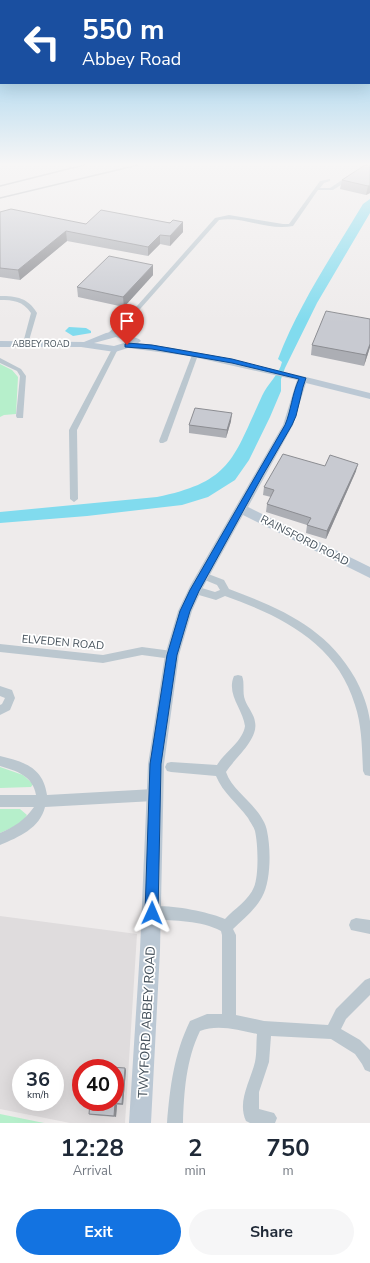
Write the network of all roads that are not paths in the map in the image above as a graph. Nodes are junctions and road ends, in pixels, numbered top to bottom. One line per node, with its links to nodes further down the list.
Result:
1 (226, 217): 5 (street)
2 (230, 217): 3 (street)
3 (296, 217)
4 (0, 298): 8 (street)
5 (125, 321): 6 (street); 7 (street)
6 (127, 339): 7 (street); 10 (street); 11 (street)
7 (105, 340): 8 (street, ABBEY ROAD); 10 (street)
8 (26, 343): 9 (street, ABBEY ROAD)
9 (0, 344)
10 (115, 349): 17 (street)
11 (195, 355): 13 (street); 16 (street)
12 (0, 360): 15 (street)
13 (297, 377): 14 (street); 18 (street, TWYFORD ABBEY ROAD)
14 (370, 396)
15 (20, 416)
16 (163, 441)
17 (74, 499)
18 (241, 509): 19 (street, RAINSFORD ROAD); 20 (street, TWYFORD ABBEY ROAD)
19 (370, 573)
20 (203, 576): 21 (street, TWYFORD ABBEY ROAD); 22 (street)
21 (195, 590): 22 (street); 24 (street, TWYFORD ABBEY ROAD)
22 (225, 592): 31 (street)
23 (0, 648): 24 (street, ELVEDEN ROAD)
24 (172, 655): 32 (street, TWYFORD ABBEY ROAD)
25 (238, 679): 30 (street)
26 (0, 691): 27 (street)
27 (0, 710)
28 (0, 761): 34 (street)
29 (171, 767): 30 (street)
30 (220, 771): 38 (street)
31 (369, 772)
32 (154, 795): 34 (street); 36 (street, TWYFORD ABBEY ROAD)
33 (0, 801): 34 (street)
34 (42, 801): 35 (street)
35 (0, 838)
36 (152, 913): 38 (street); 46 (street, TWYFORD ABBEY ROAD)
37 (356, 925): 39 (street)
38 (226, 927): 41 (street)
39 (370, 927)
40 (370, 985): 43 (street)
41 (229, 1021): 42 (street); 47 (street)
42 (264, 1028): 43 (street); 45 (street)
43 (332, 1032): 44 (street)
44 (370, 1065)
45 (269, 1118)
46 (140, 1123)
47 (175, 1123)

